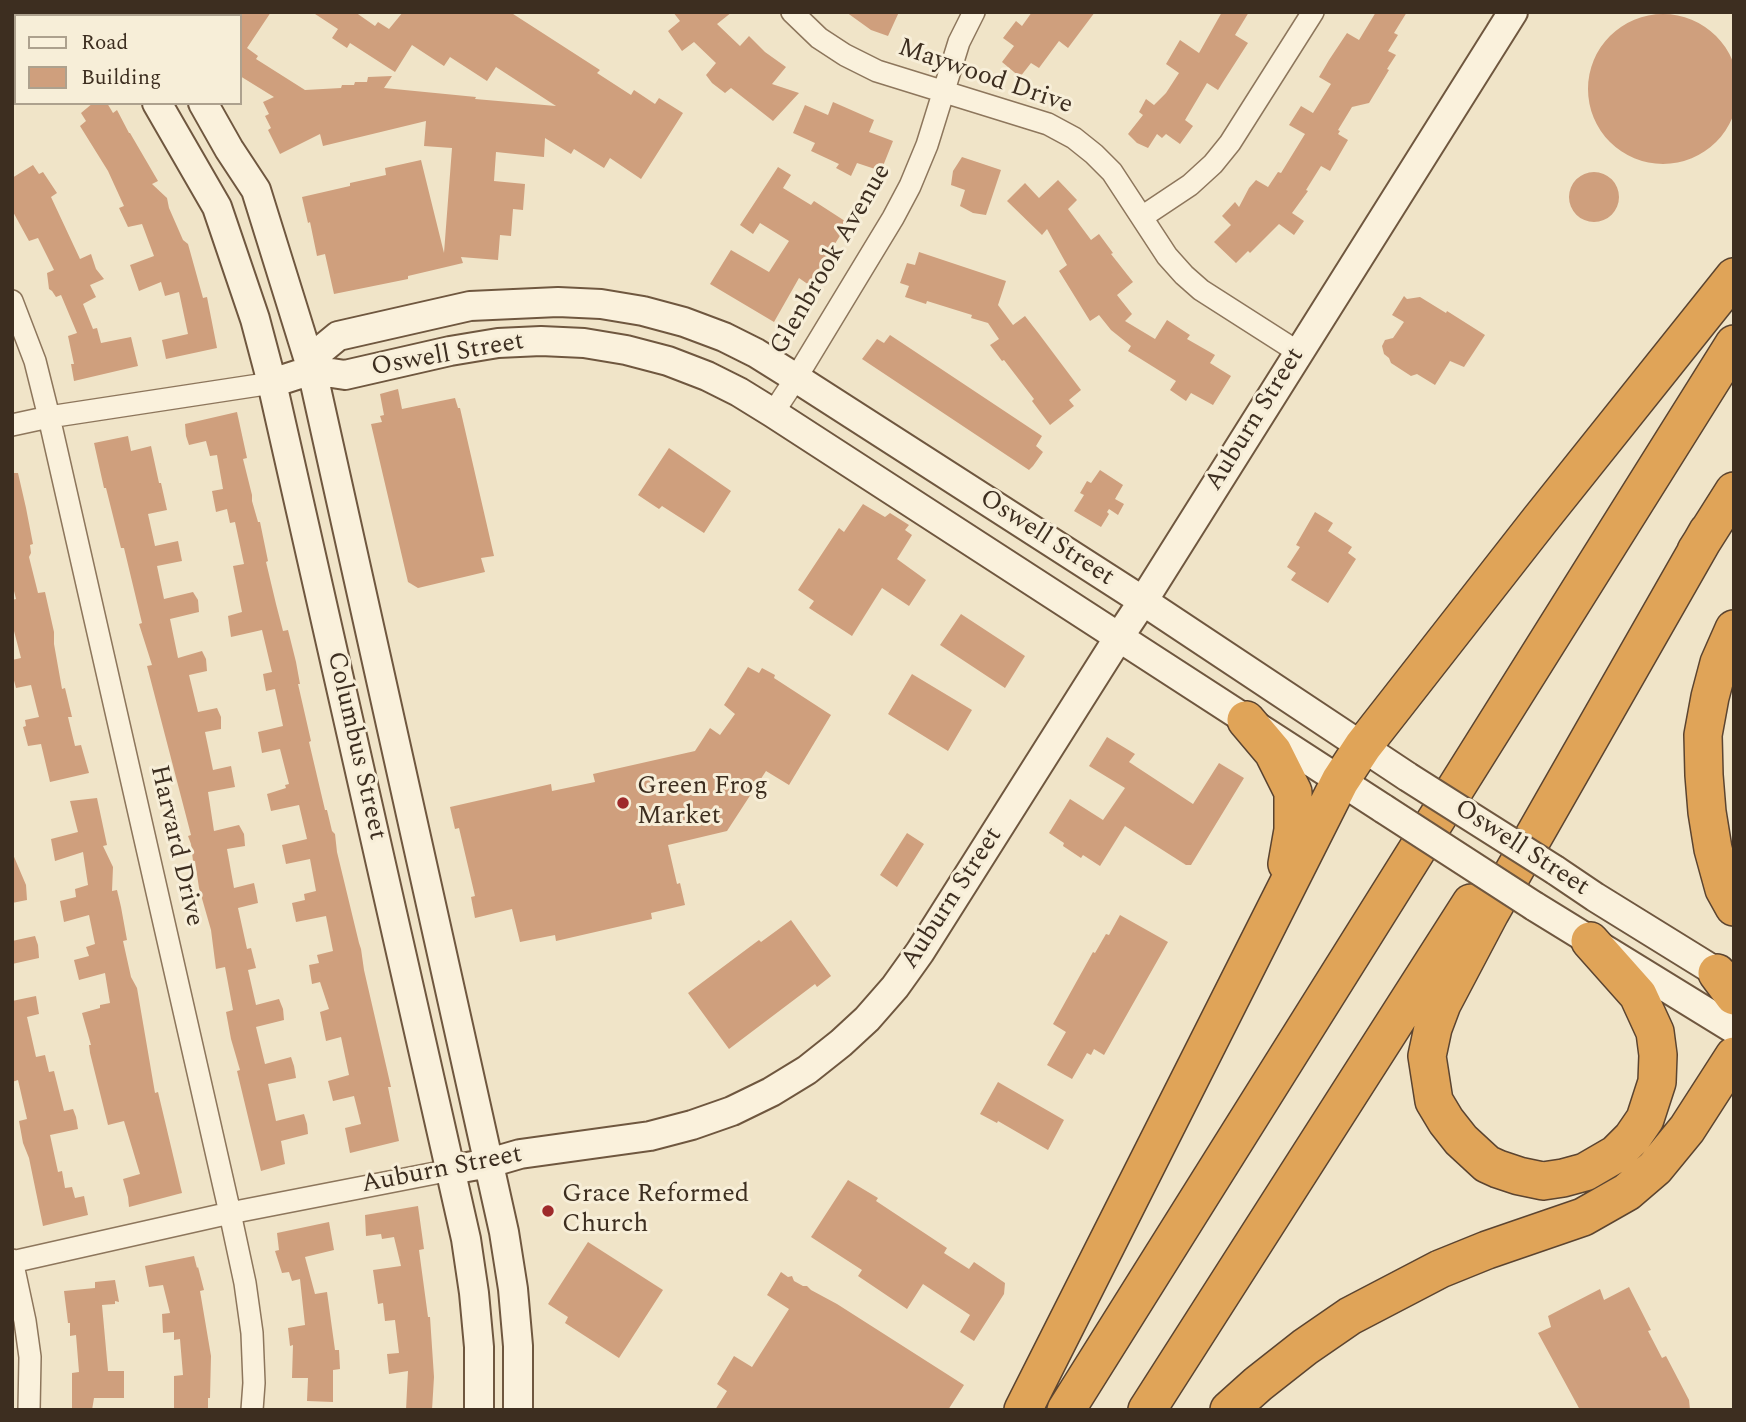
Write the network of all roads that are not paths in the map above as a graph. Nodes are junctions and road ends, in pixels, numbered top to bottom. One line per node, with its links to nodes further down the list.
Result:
1 (792, 12): 5 (street, Maywood Drive)
2 (974, 12): 5 (street, Glenbrook Avenue)
3 (1313, 12): 8 (street)
4 (1513, 12): 12 (main road, Auburn Street)
5 (943, 91): 8 (street, Maywood Drive); 14 (street, Glenbrook Avenue)
6 (158, 105): 15 (main road, Columbus Street)
7 (204, 105): 13 (main road, Columbus Street)
8 (1142, 217): 12 (street, Maywood Drive)
9 (1734, 277): 25 (highway)
10 (12, 301): 17 (street, Harvard Drive)
11 (1734, 344): 42 (highway)
12 (1298, 352): 21 (main road, Auburn Street)
13 (312, 370): 14 (main road, Oswell Street); 15 (main road, Oswell Street); 16 (main road, Oswell Street); 33 (main road, Columbus Street)
14 (796, 378): 16 (street, Glenbrook Avenue); 21 (main road, Oswell Street)
15 (272, 383): 17 (street, Oswell Street); 34 (main road, Columbus Street)
16 (773, 413): 23 (main road, Oswell Street)
17 (49, 417): 18 (street, Oswell Street); 35 (street, Harvard Drive)
18 (12, 425)
19 (1734, 491): 20 (highway)
20 (1708, 531): 29 (highway); 43 (highway)
21 (1143, 601): 23 (main road, Auburn Street); 25 (main road, Oswell Street)
22 (1734, 629): 28 (highway)
23 (1119, 637): 24 (main road, Oswell Street); 33 (main road, Auburn Street)
24 (1246, 720): 26 (main road, Oswell Street); 27 (highway)
25 (1363, 746): 26 (highway); 30 (main road, Oswell Street, bridge)
26 (1340, 781): 27 (highway); 29 (main road, Oswell Street, bridge)
27 (1279, 901): 41 (highway)
28 (1734, 907)
29 (1590, 941): 31 (main road, Oswell Street)
30 (1728, 984)
31 (1734, 1029)
32 (1734, 1056): 44 (highway)
33 (489, 1163): 34 (main road, Auburn Street); 40 (main road, Columbus Street)
34 (451, 1170): 35 (street, Auburn Street); 39 (main road, Columbus Street)
35 (230, 1213): 36 (street, Auburn Street); 38 (street, Harvard Drive)
36 (12, 1262): 37 (street)
37 (29, 1410)
38 (252, 1410)
39 (479, 1410)
40 (518, 1410)
41 (1023, 1410)
42 (1066, 1410)
43 (1147, 1410)
44 (1229, 1410)

